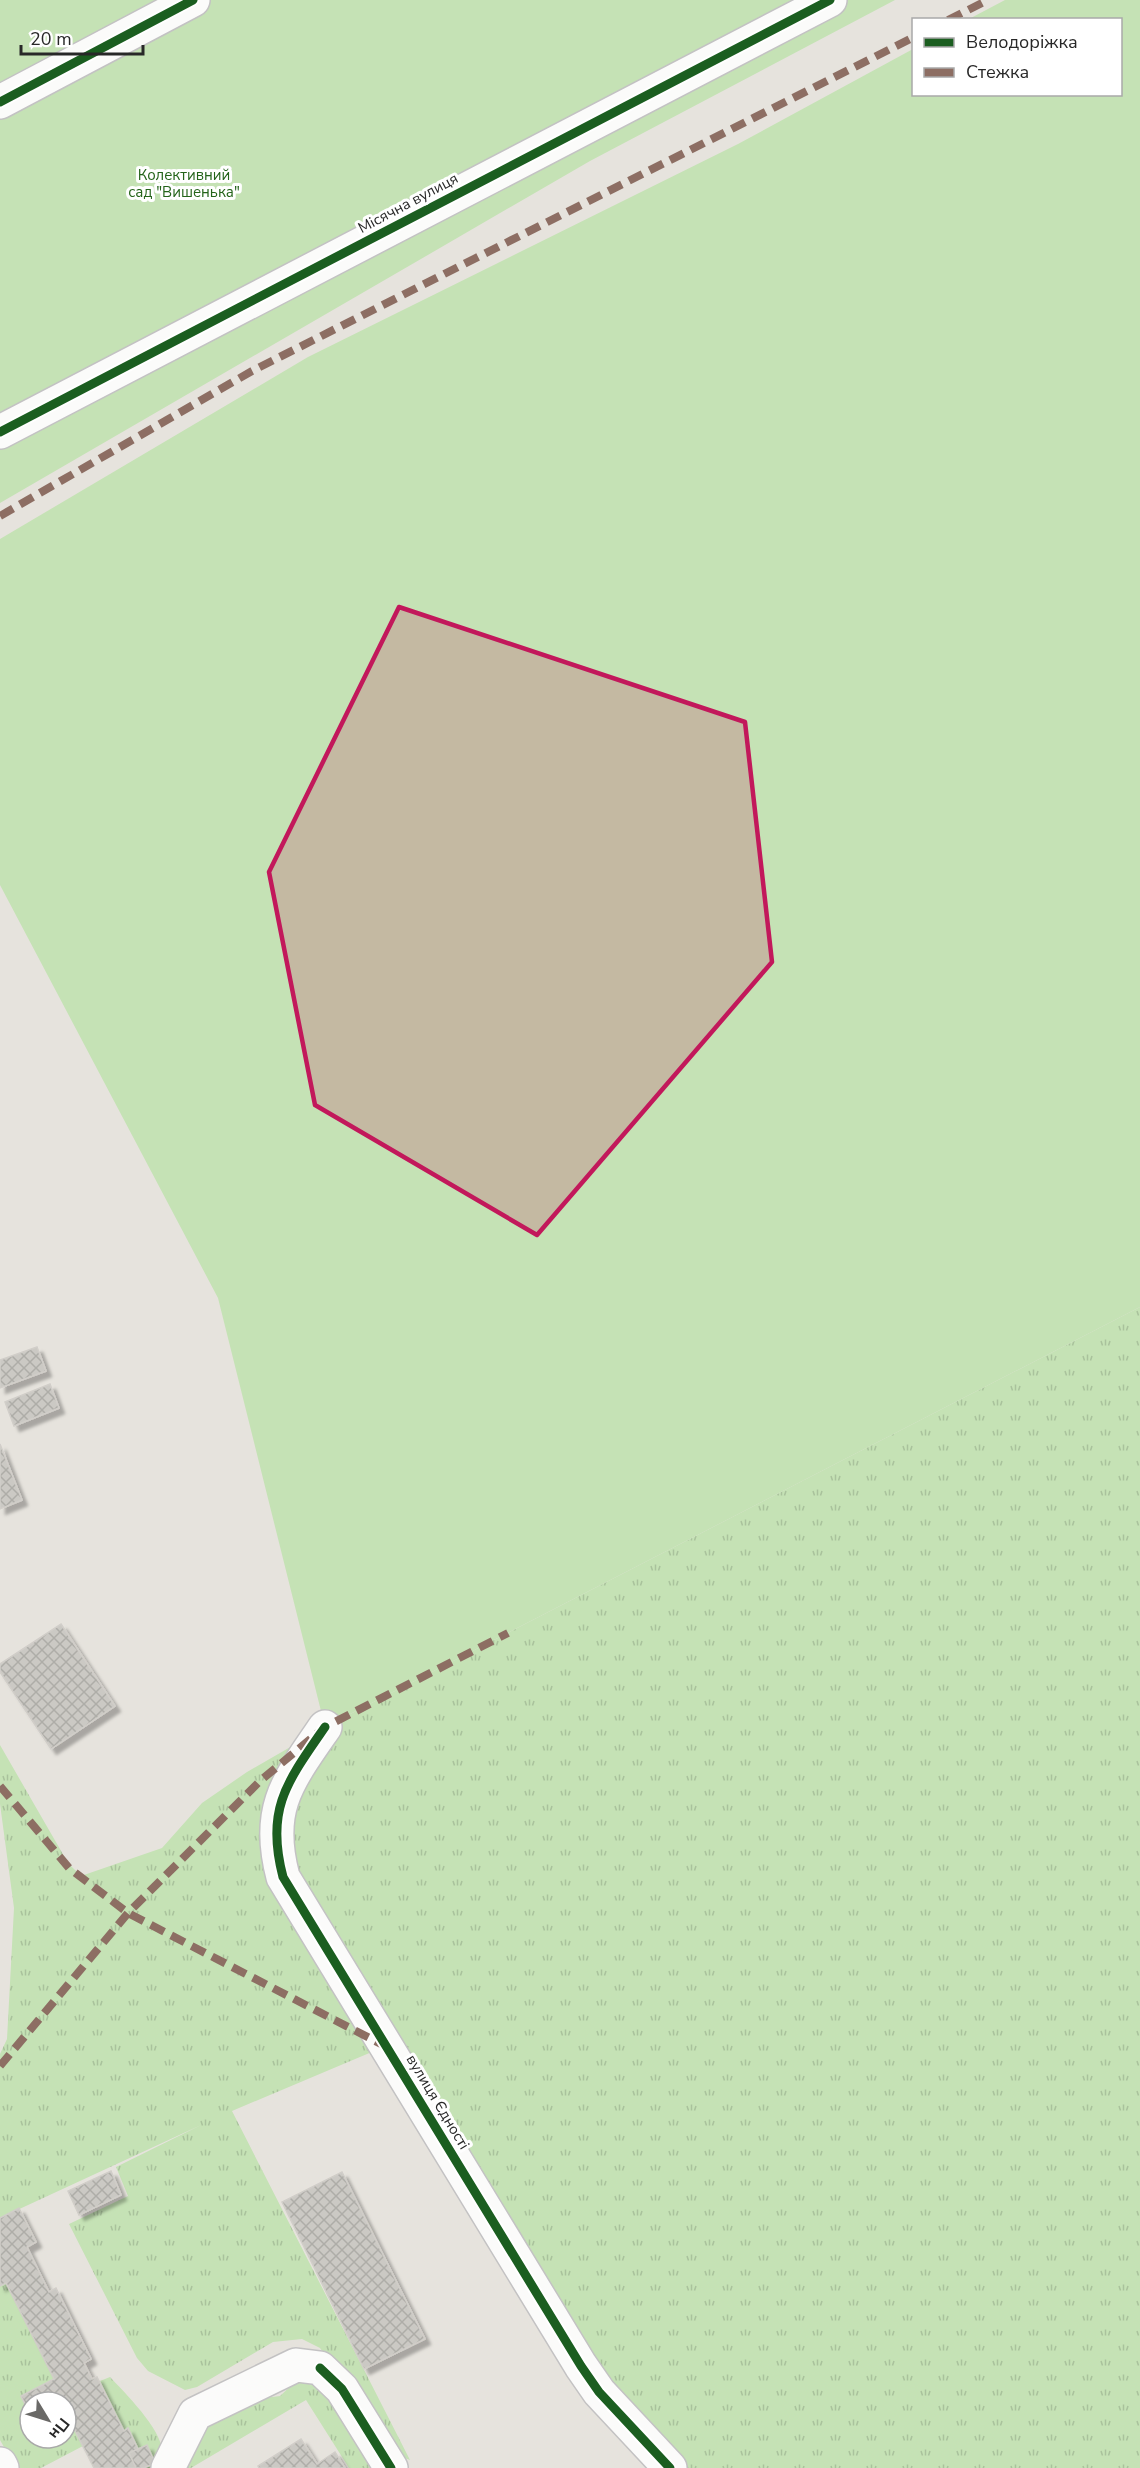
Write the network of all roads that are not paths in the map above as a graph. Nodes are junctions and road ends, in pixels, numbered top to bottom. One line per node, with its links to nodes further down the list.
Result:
1 (193, 0): 3 (street)
2 (830, 0): 4 (street, Місячна вулиця)
3 (0, 102)
4 (0, 432)
5 (325, 1727): 10 (street, вулиця Єдності)
6 (0, 2464): 7 (street)
7 (2, 2468)
8 (168, 2468): 9 (street)
9 (391, 2468)
10 (670, 2468)

